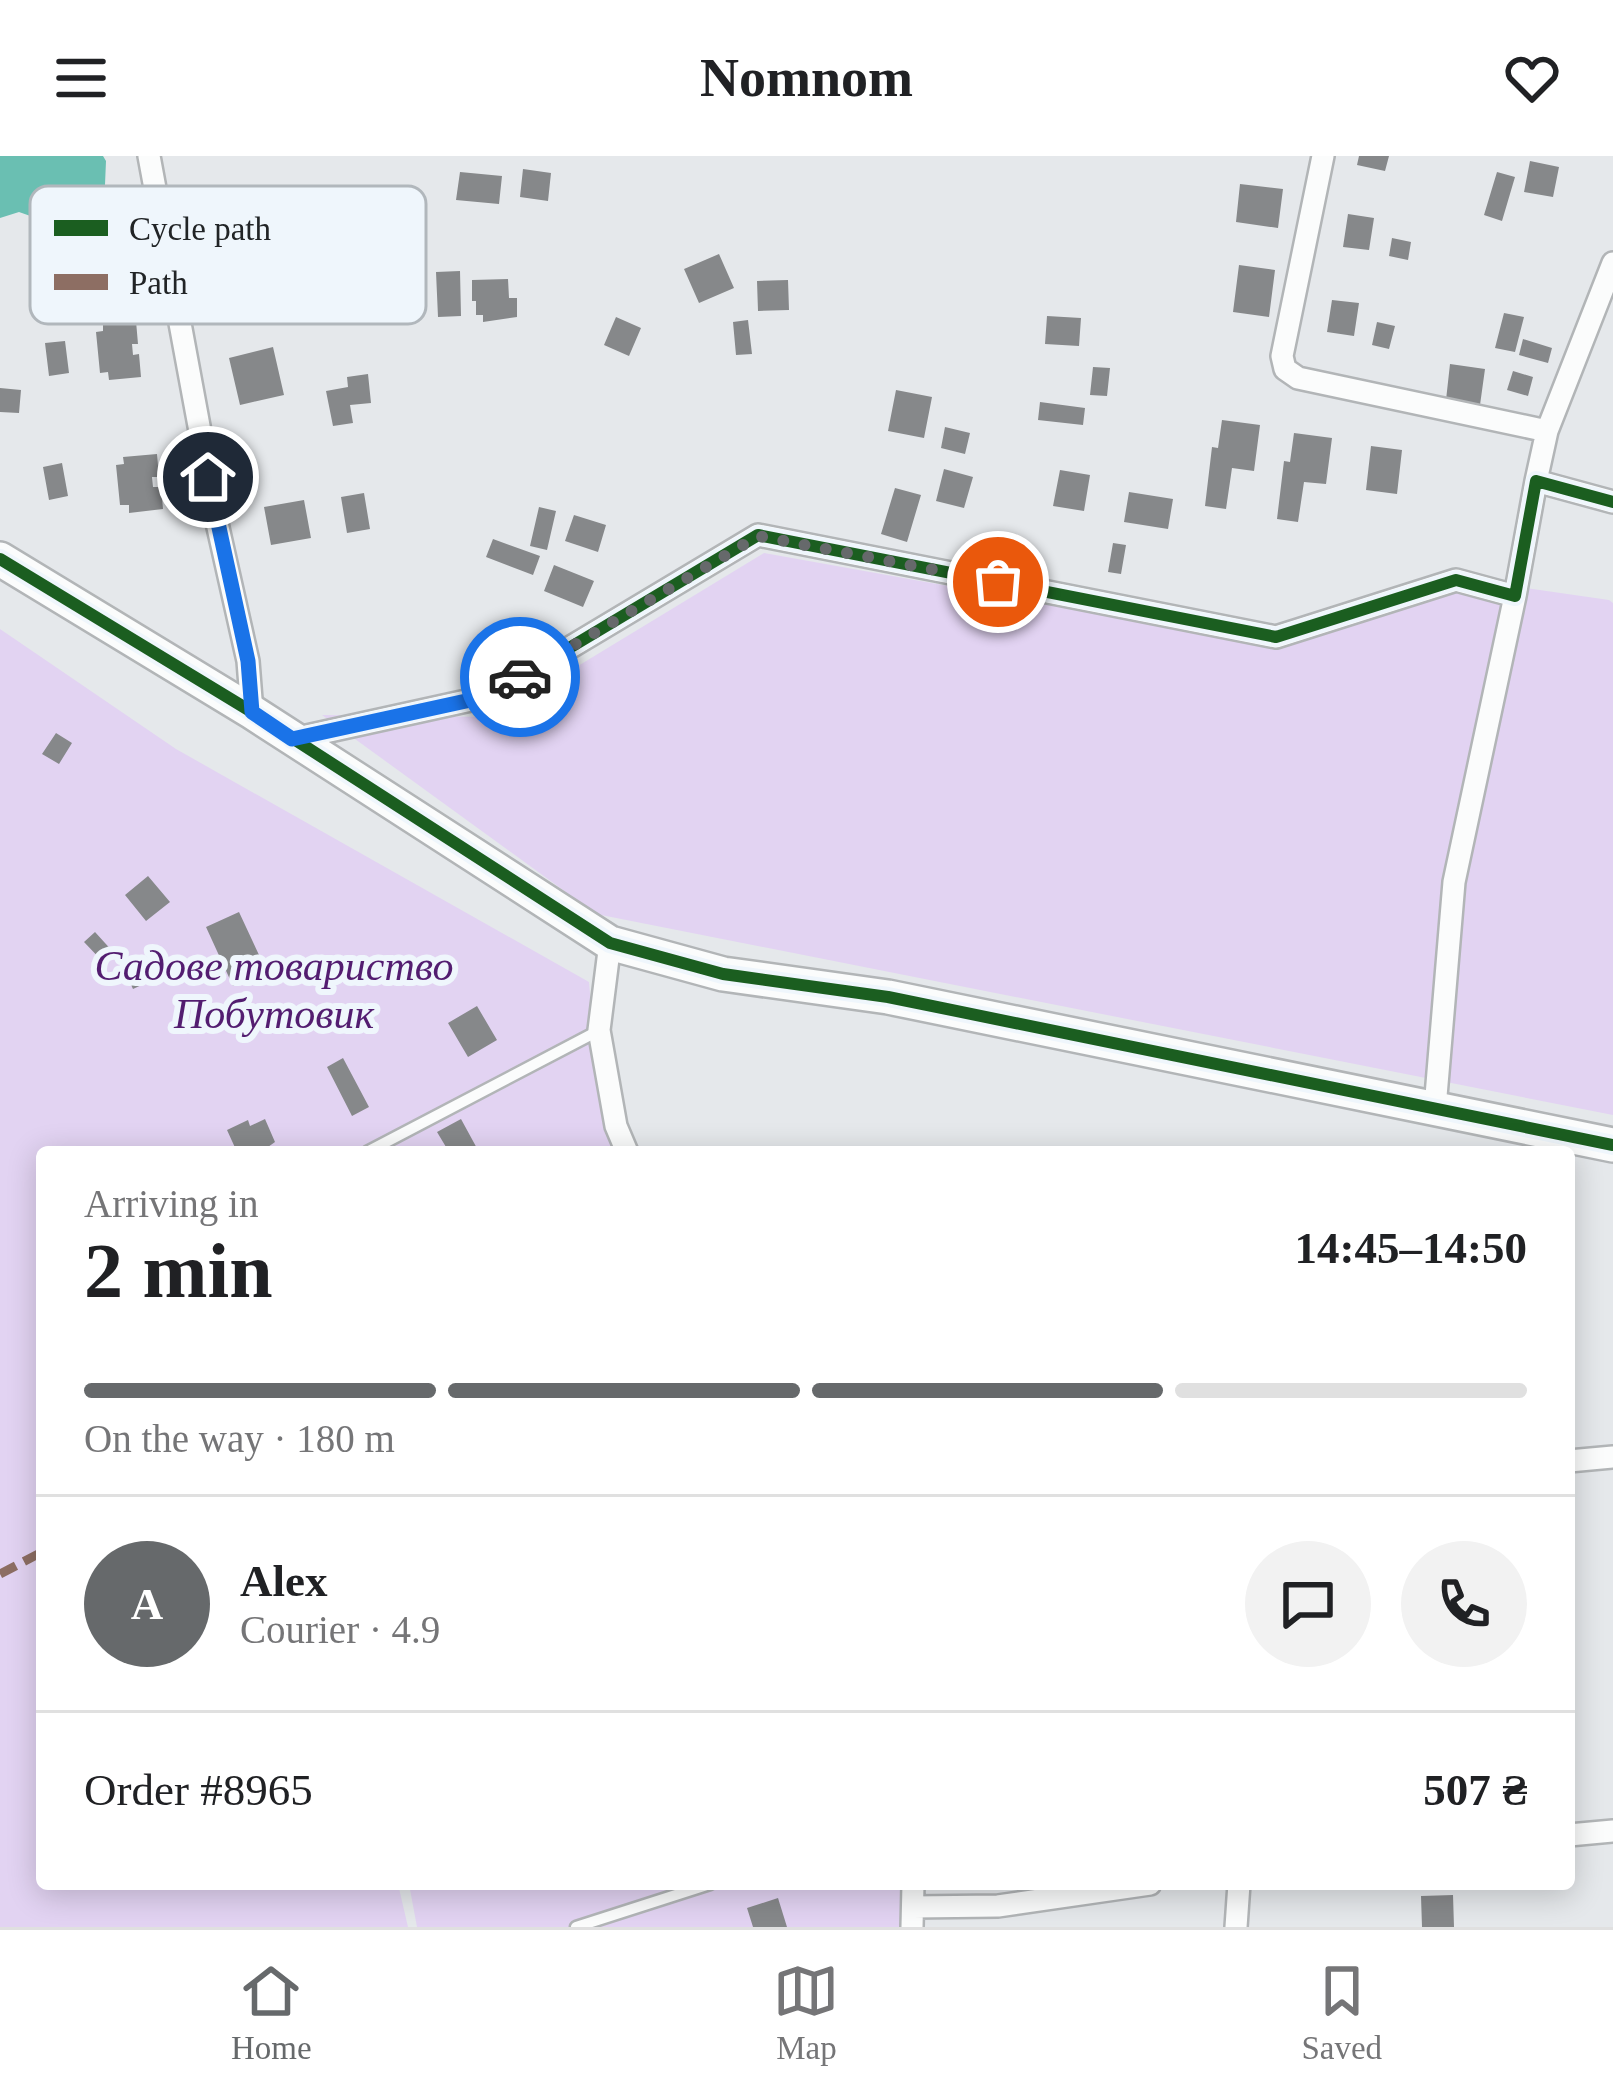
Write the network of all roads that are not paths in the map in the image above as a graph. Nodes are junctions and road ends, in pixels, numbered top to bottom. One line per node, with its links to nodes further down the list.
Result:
1 (149, 156): 3 (street)
2 (1323, 156): 6 (street)
3 (155, 186)
4 (1613, 263): 6 (street)
5 (180, 324): 11 (street)
6 (1547, 431): 7 (street)
7 (1536, 481): 8 (street); 10 (street)
8 (1613, 502)
9 (0, 559): 11 (main road)
10 (1515, 596): 12 (street); 15 (street)
11 (252, 712): 12 (main road)
12 (292, 739): 13 (main road)
13 (610, 943): 14 (street); 15 (main road)
14 (599, 1030): 17 (lane); 18 (street)
15 (1435, 1108): 16 (main road)
16 (1613, 1145)
17 (378, 1146)
18 (624, 1146)
19 (1613, 1457): 20 (street)
20 (1575, 1460)
21 (1613, 1831): 22 (street)
22 (1575, 1834)
23 (691, 1890): 28 (lane)
24 (1106, 1890): 27 (street)
25 (1238, 1890): 30 (street)
26 (912, 1906): 27 (street)
27 (982, 1907): 29 (street)
28 (576, 1927)
29 (955, 1927)
30 (1236, 1927)

